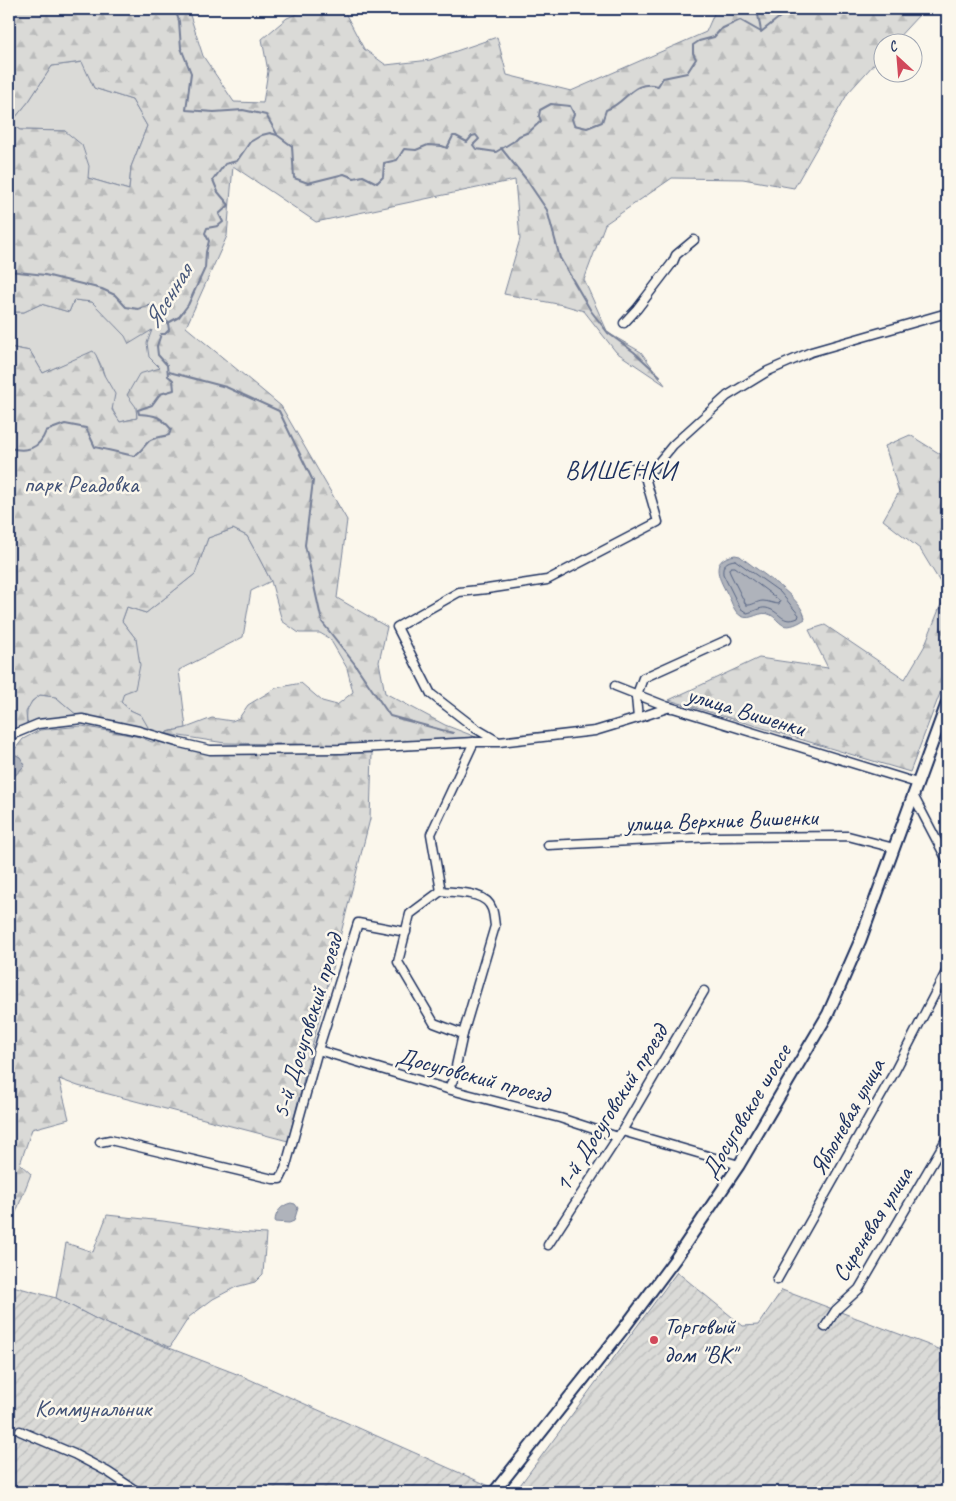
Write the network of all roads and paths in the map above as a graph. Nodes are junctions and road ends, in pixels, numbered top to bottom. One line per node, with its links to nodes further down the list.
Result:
1 (694, 240): 3 (street)
2 (947, 313): 5 (street)
3 (624, 323)
4 (629, 467): 5 (street)
5 (644, 470): 14 (street)
6 (727, 640): 8 (street)
7 (615, 686): 8 (street)
8 (637, 695): 10 (street); 11 (street)
9 (947, 703): 15 (main road, Досуговское шоссе)
10 (671, 708): 11 (street, улица Вишенки); 15 (street, улица Вишенки)
11 (638, 718): 14 (street, улица Вишенки)
12 (9, 736): 13 (street, улица Вишенки)
13 (474, 742): 14 (street, улица Вишенки); 20 (street)
14 (499, 742)
15 (917, 783): 16 (main road, Досуговское шоссе)
16 (913, 795): 18 (main road, Досуговское шоссе); 19 (street)
17 (548, 846): 18 (street, улица Верхние Вишенки)
18 (894, 848): 30 (main road, Досуговское шоссе)
19 (947, 860)
20 (441, 891): 21 (street); 24 (street)
21 (406, 932): 24 (street); 25 (street, 5-й Досуговский проезд)
22 (947, 970): 32 (street, Яблоневая улица)
23 (704, 990): 27 (street, 1-й Досуговский проезд)
24 (463, 1034): 26 (street)
25 (318, 1050): 26 (street, Досуговский проезд); 29 (street, 5-й Досуговский проезд)
26 (448, 1089): 27 (street, Досуговский проезд)
27 (620, 1134): 30 (street, Досуговский проезд); 31 (street, 1-й Досуговский проезд)
28 (947, 1138): 33 (street, Сиреневая улица)
29 (100, 1142)
30 (739, 1165): 36 (main road, Досуговское шоссе)
31 (548, 1245)
32 (777, 1280)
33 (825, 1327)
34 (20, 1431): 35 (street)
35 (138, 1492)
36 (494, 1492)

